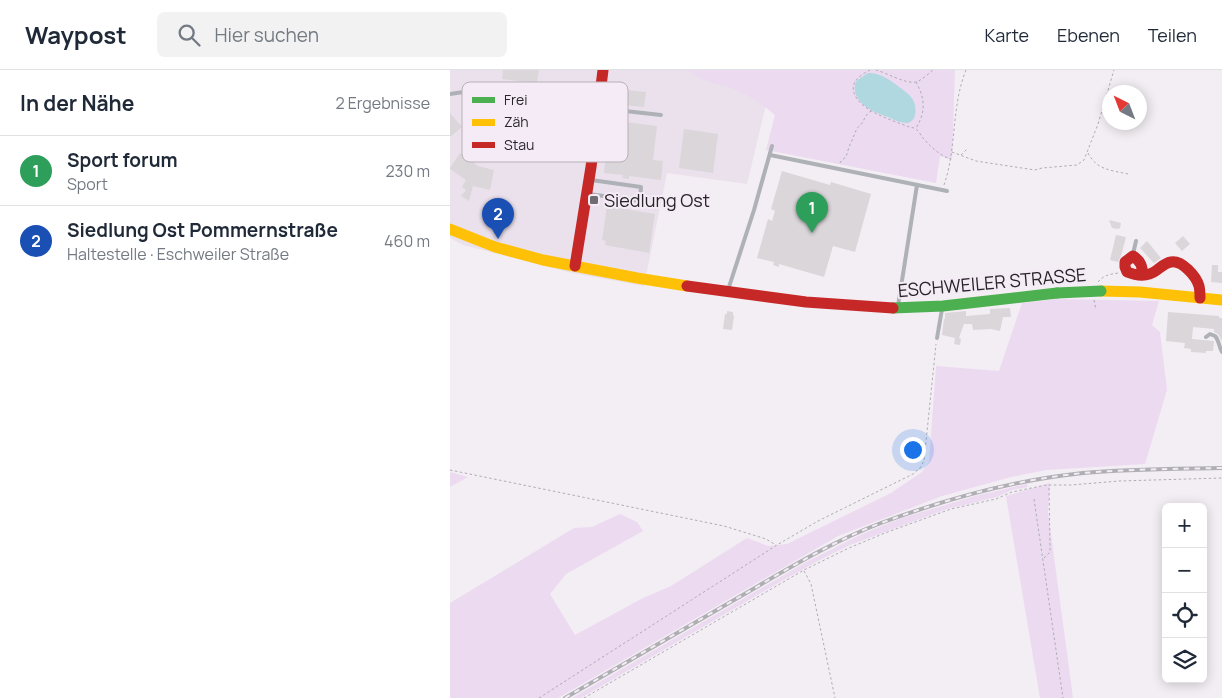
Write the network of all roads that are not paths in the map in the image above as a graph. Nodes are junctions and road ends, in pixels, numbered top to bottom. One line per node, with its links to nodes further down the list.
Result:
1 (628, 111): 2 (lane)
2 (661, 115)
3 (772, 146): 4 (lane)
4 (770, 155): 7 (lane); 14 (lane)
5 (591, 162): 6 (street)
6 (589, 180): 9 (street); 9 (lane)
7 (917, 185): 8 (lane); 18 (lane)
8 (945, 191)
9 (587, 194): 13 (street)
10 (450, 229): 13 (street, ESCHWEILER STRASSE)
11 (1136, 241): 12 (lane)
12 (1133, 256): 15 (street)
13 (576, 266): 14 (street, ESCHWEILER STRASSE)
14 (727, 292): 18 (street, ESCHWEILER STRASSE)
15 (1200, 298): 16 (street, ESCHWEILER STRASSE); 17 (street, ESCHWEILER STRASSE, bridge)
16 (1222, 300)
17 (943, 306): 18 (street, ESCHWEILER STRASSE); 20 (lane)
18 (898, 308)
19 (1206, 337): 21 (lane)
20 (936, 338)
21 (1222, 352)

